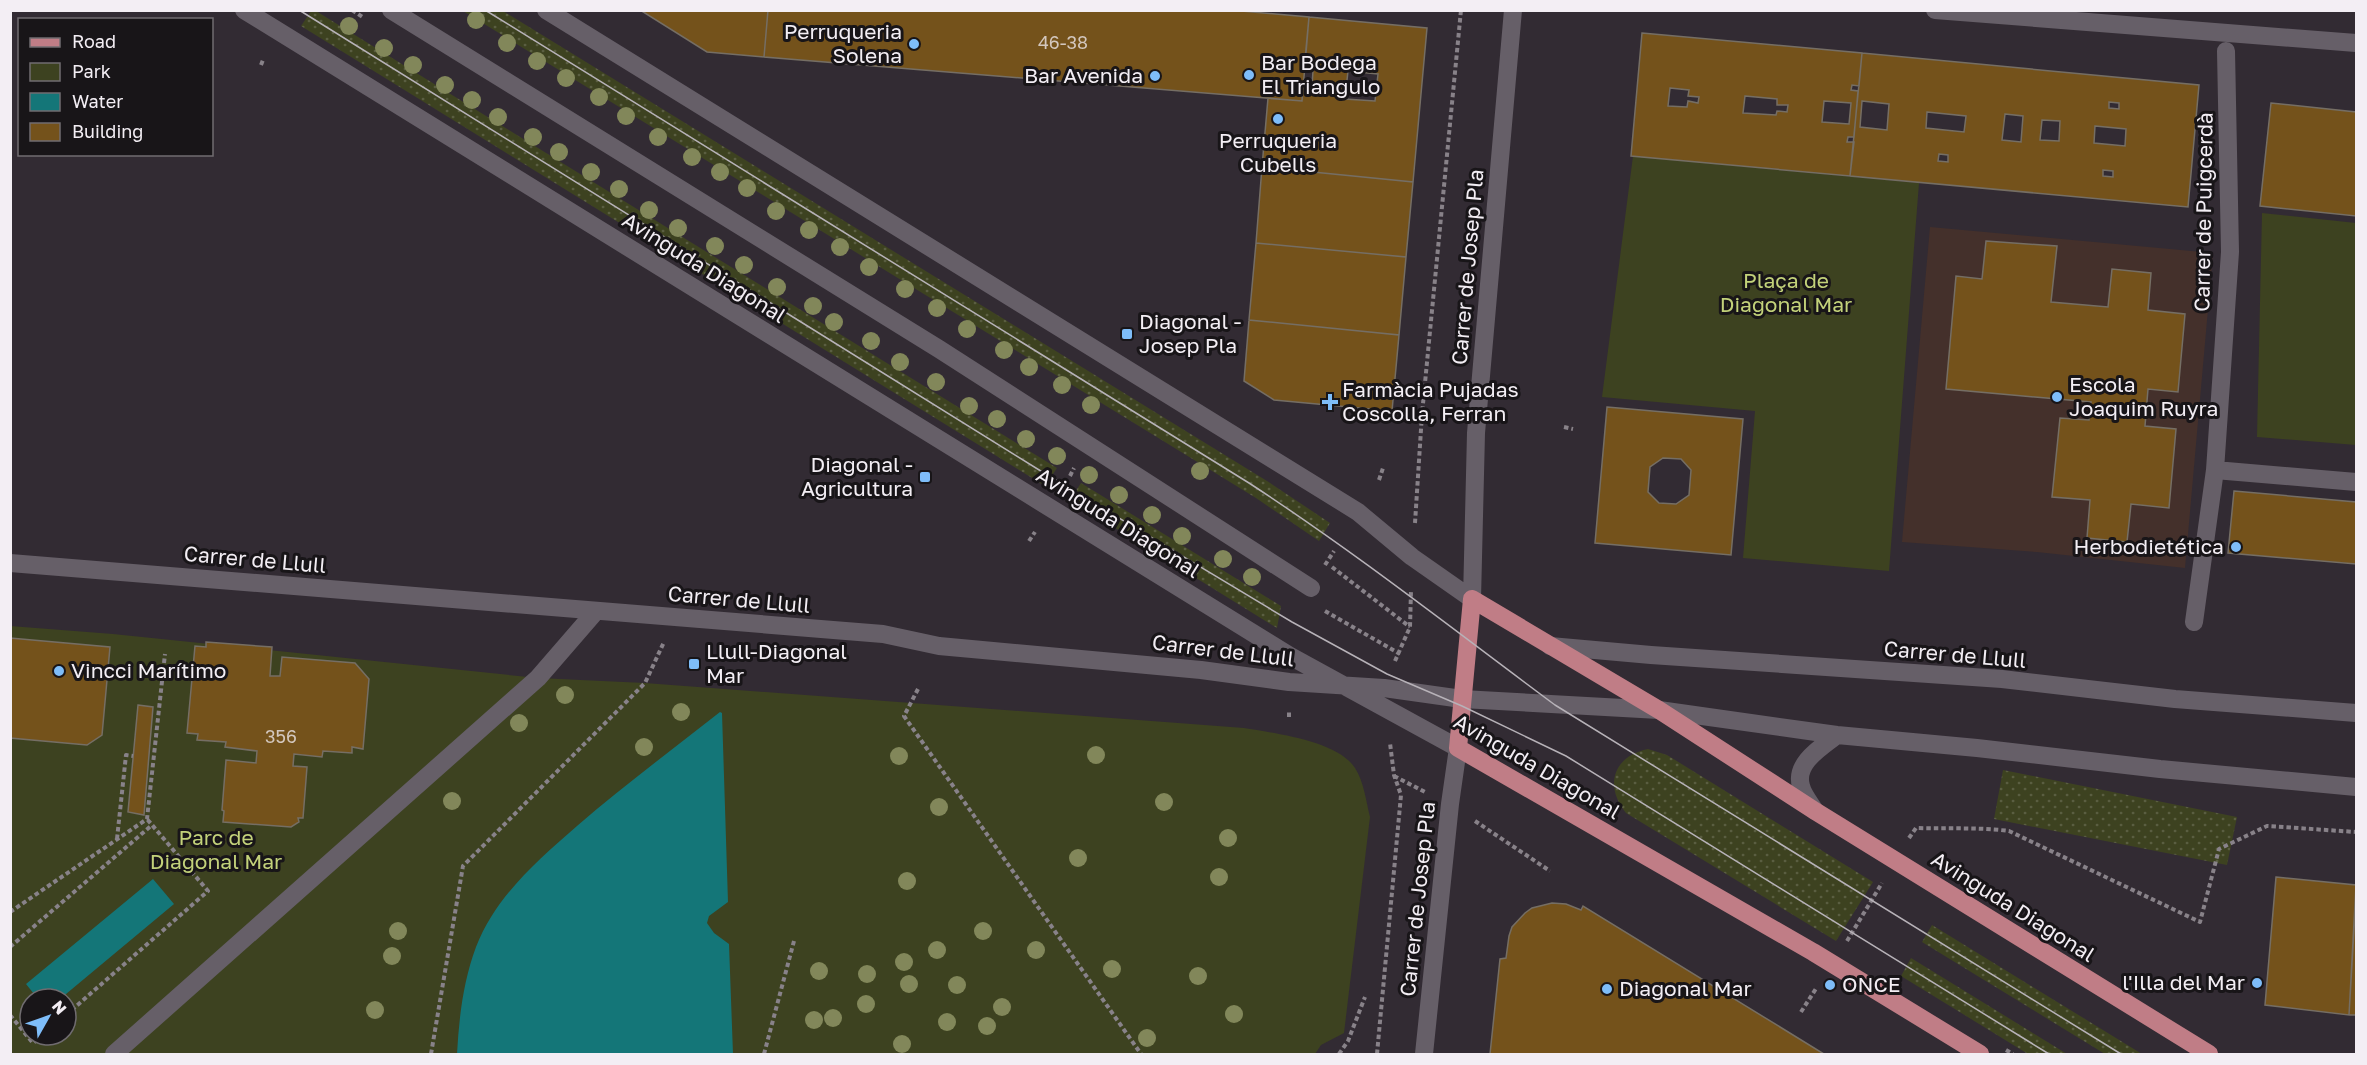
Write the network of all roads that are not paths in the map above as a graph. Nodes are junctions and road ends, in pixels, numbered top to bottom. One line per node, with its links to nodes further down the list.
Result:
1 (244, 10): 16 (street, Avinguda Diagonal)
2 (391, 10): 11 (street)
3 (546, 10): 12 (street, Avinguda Diagonal)
4 (1513, 10): 12 (street, Carrer de Josep Pla)
5 (1935, 10): 6 (street)
6 (2356, 43)
7 (2226, 51): 8 (street, Carrer de Puigcerdà)
8 (2215, 470): 9 (street); 14 (street, Carrer de Puigcerdà)
9 (2356, 482)
10 (10, 563): 13 (street, Carrer de Llull)
11 (1311, 588)
12 (1473, 599): 15 (main road, Avinguda Diagonal); 17 (main road)
13 (596, 611): 16 (street, Carrer de Llull); 24 (street)
14 (2194, 622)
15 (1550, 646): 18 (main road, Avinguda Diagonal); 19 (street, Carrer de Llull)
16 (1344, 686): 17 (street, Carrer de Llull); 21 (street, Avinguda Diagonal)
17 (1462, 699): 18 (street, Carrer de Llull); 21 (main road)
18 (1659, 710): 20 (street); 23 (main road, Avinguda Diagonal)
19 (2356, 713)
20 (1838, 735): 22 (street); 23 (street)
21 (1458, 748): 25 (street, Carrer de Josep Pla); 26 (main road, Avinguda Diagonal)
22 (2356, 787)
23 (1815, 811): 27 (main road, Avinguda Diagonal)
24 (114, 1054)
25 (1424, 1054)
26 (1980, 1054)
27 (2209, 1054)

